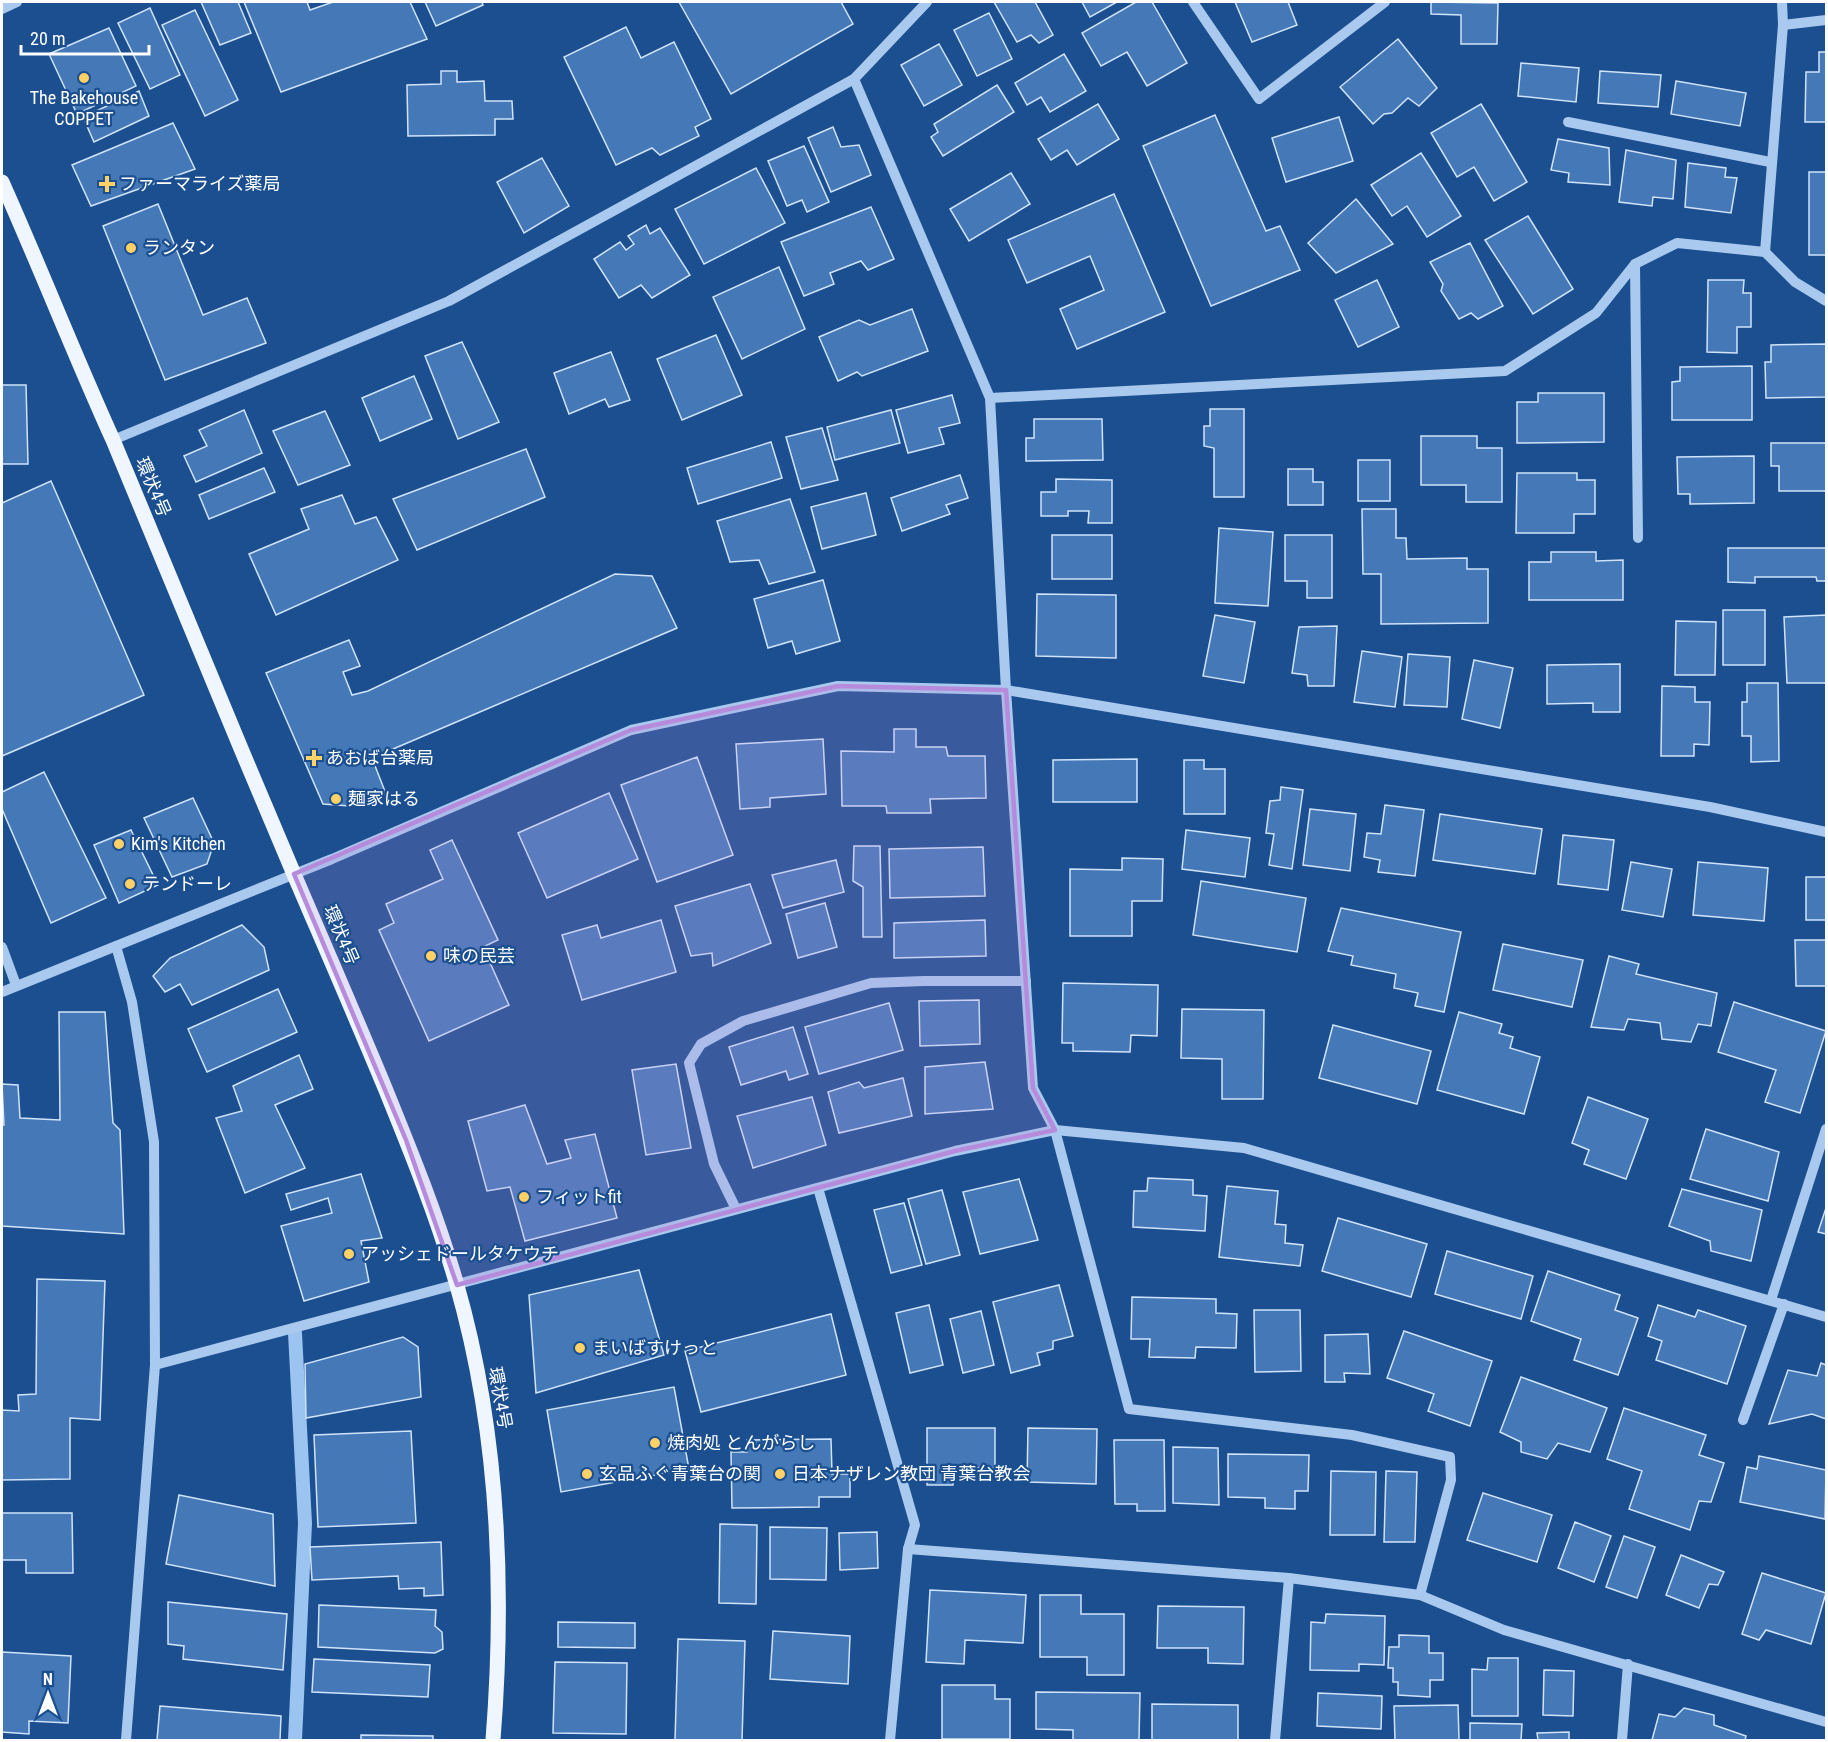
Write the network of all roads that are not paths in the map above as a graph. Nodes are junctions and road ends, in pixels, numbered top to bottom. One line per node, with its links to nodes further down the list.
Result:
1 (17, 2): 6 (street)
2 (927, 2): 9 (street)
3 (1193, 2): 4 (street)
4 (1385, 2)
5 (1782, 2): 8 (street)
6 (2, 9)
7 (1827, 20): 8 (street)
8 (1783, 25): 11 (street)
9 (854, 79): 16 (street); 17 (street)
10 (1568, 122): 11 (street)
11 (1770, 162): 13 (street)
12 (2, 182): 17 (main road, 環状4号)
13 (1765, 252): 14 (street); 15 (street)
14 (1635, 264): 16 (street); 18 (street)
15 (1827, 301)
16 (990, 398): 19 (street)
17 (113, 440): 21 (main road, 環状4号)
18 (1638, 538)
19 (1006, 690): 20 (street); 21 (street); 24 (street)
20 (1827, 832)
21 (294, 874): 22 (street); 31 (main road, 環状4号)
22 (116, 946): 25 (street); 35 (street)
23 (2, 947): 25 (street)
24 (1026, 981): 28 (street); 30 (street)
25 (16, 986): 26 (street)
26 (2, 992)
27 (1827, 1129): 32 (street)
28 (1055, 1130): 29 (street); 32 (street); 39 (street)
29 (818, 1188): 30 (street); 37 (street)
30 (736, 1209): 31 (street)
31 (457, 1285): 35 (street); 43 (main road, 環状4号)
32 (1771, 1300): 33 (street)
33 (1784, 1304): 34 (street); 36 (street)
34 (1827, 1317)
35 (155, 1365): 42 (street)
36 (1743, 1420)
37 (908, 1549): 38 (street); 44 (street)
38 (1289, 1578): 39 (street); 45 (street)
39 (1420, 1595): 40 (street)
40 (1628, 1664): 41 (street); 46 (street)
41 (1827, 1722)
42 (126, 1740)
43 (493, 1740)
44 (890, 1740)
45 (1275, 1740)
46 (1622, 1740)

